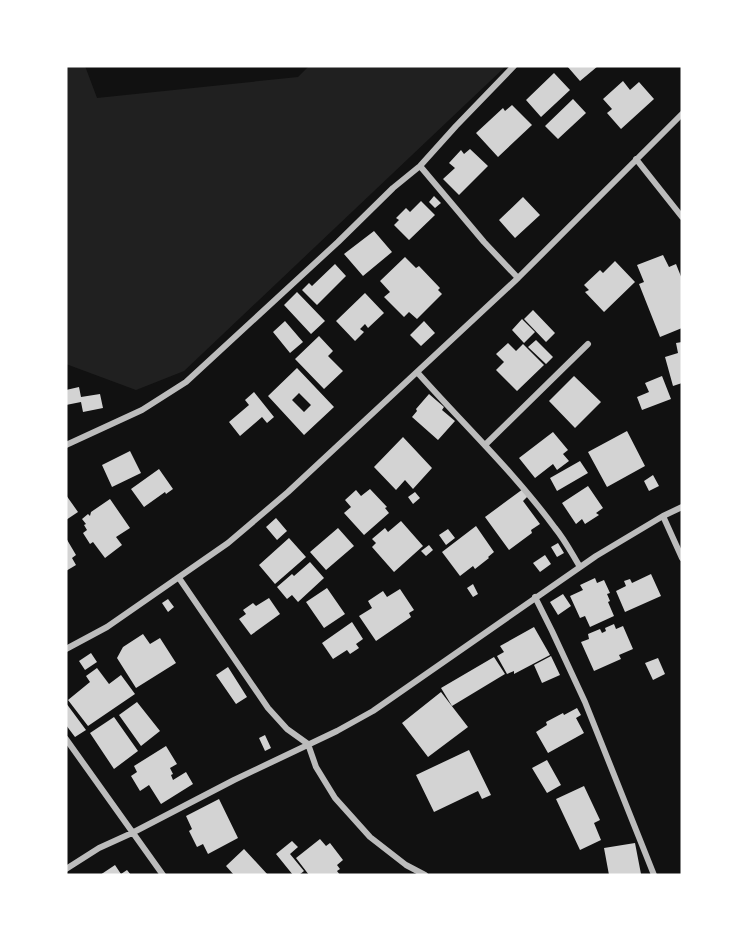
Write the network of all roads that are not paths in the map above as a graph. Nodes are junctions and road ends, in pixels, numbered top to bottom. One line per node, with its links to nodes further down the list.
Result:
1 (514, 66): 4 (street)
2 (682, 114): 3 (street)
3 (636, 159): 5 (street); 6 (street)
4 (420, 166): 6 (street); 9 (street)
5 (682, 217)
6 (518, 278): 8 (street)
7 (588, 344): 10 (street)
8 (417, 372): 10 (street); 15 (street)
9 (66, 445)
10 (485, 445): 14 (street)
11 (682, 507): 12 (street)
12 (663, 516): 13 (street); 14 (street)
13 (682, 558)
14 (580, 567): 16 (street)
15 (179, 578): 17 (street); 19 (street)
16 (535, 597): 19 (street); 24 (street)
17 (66, 650)
18 (66, 739): 20 (street)
19 (308, 744): 20 (street); 23 (street)
20 (132, 833): 21 (street); 22 (street)
21 (66, 869)
22 (163, 875)
23 (425, 875)
24 (654, 875)

